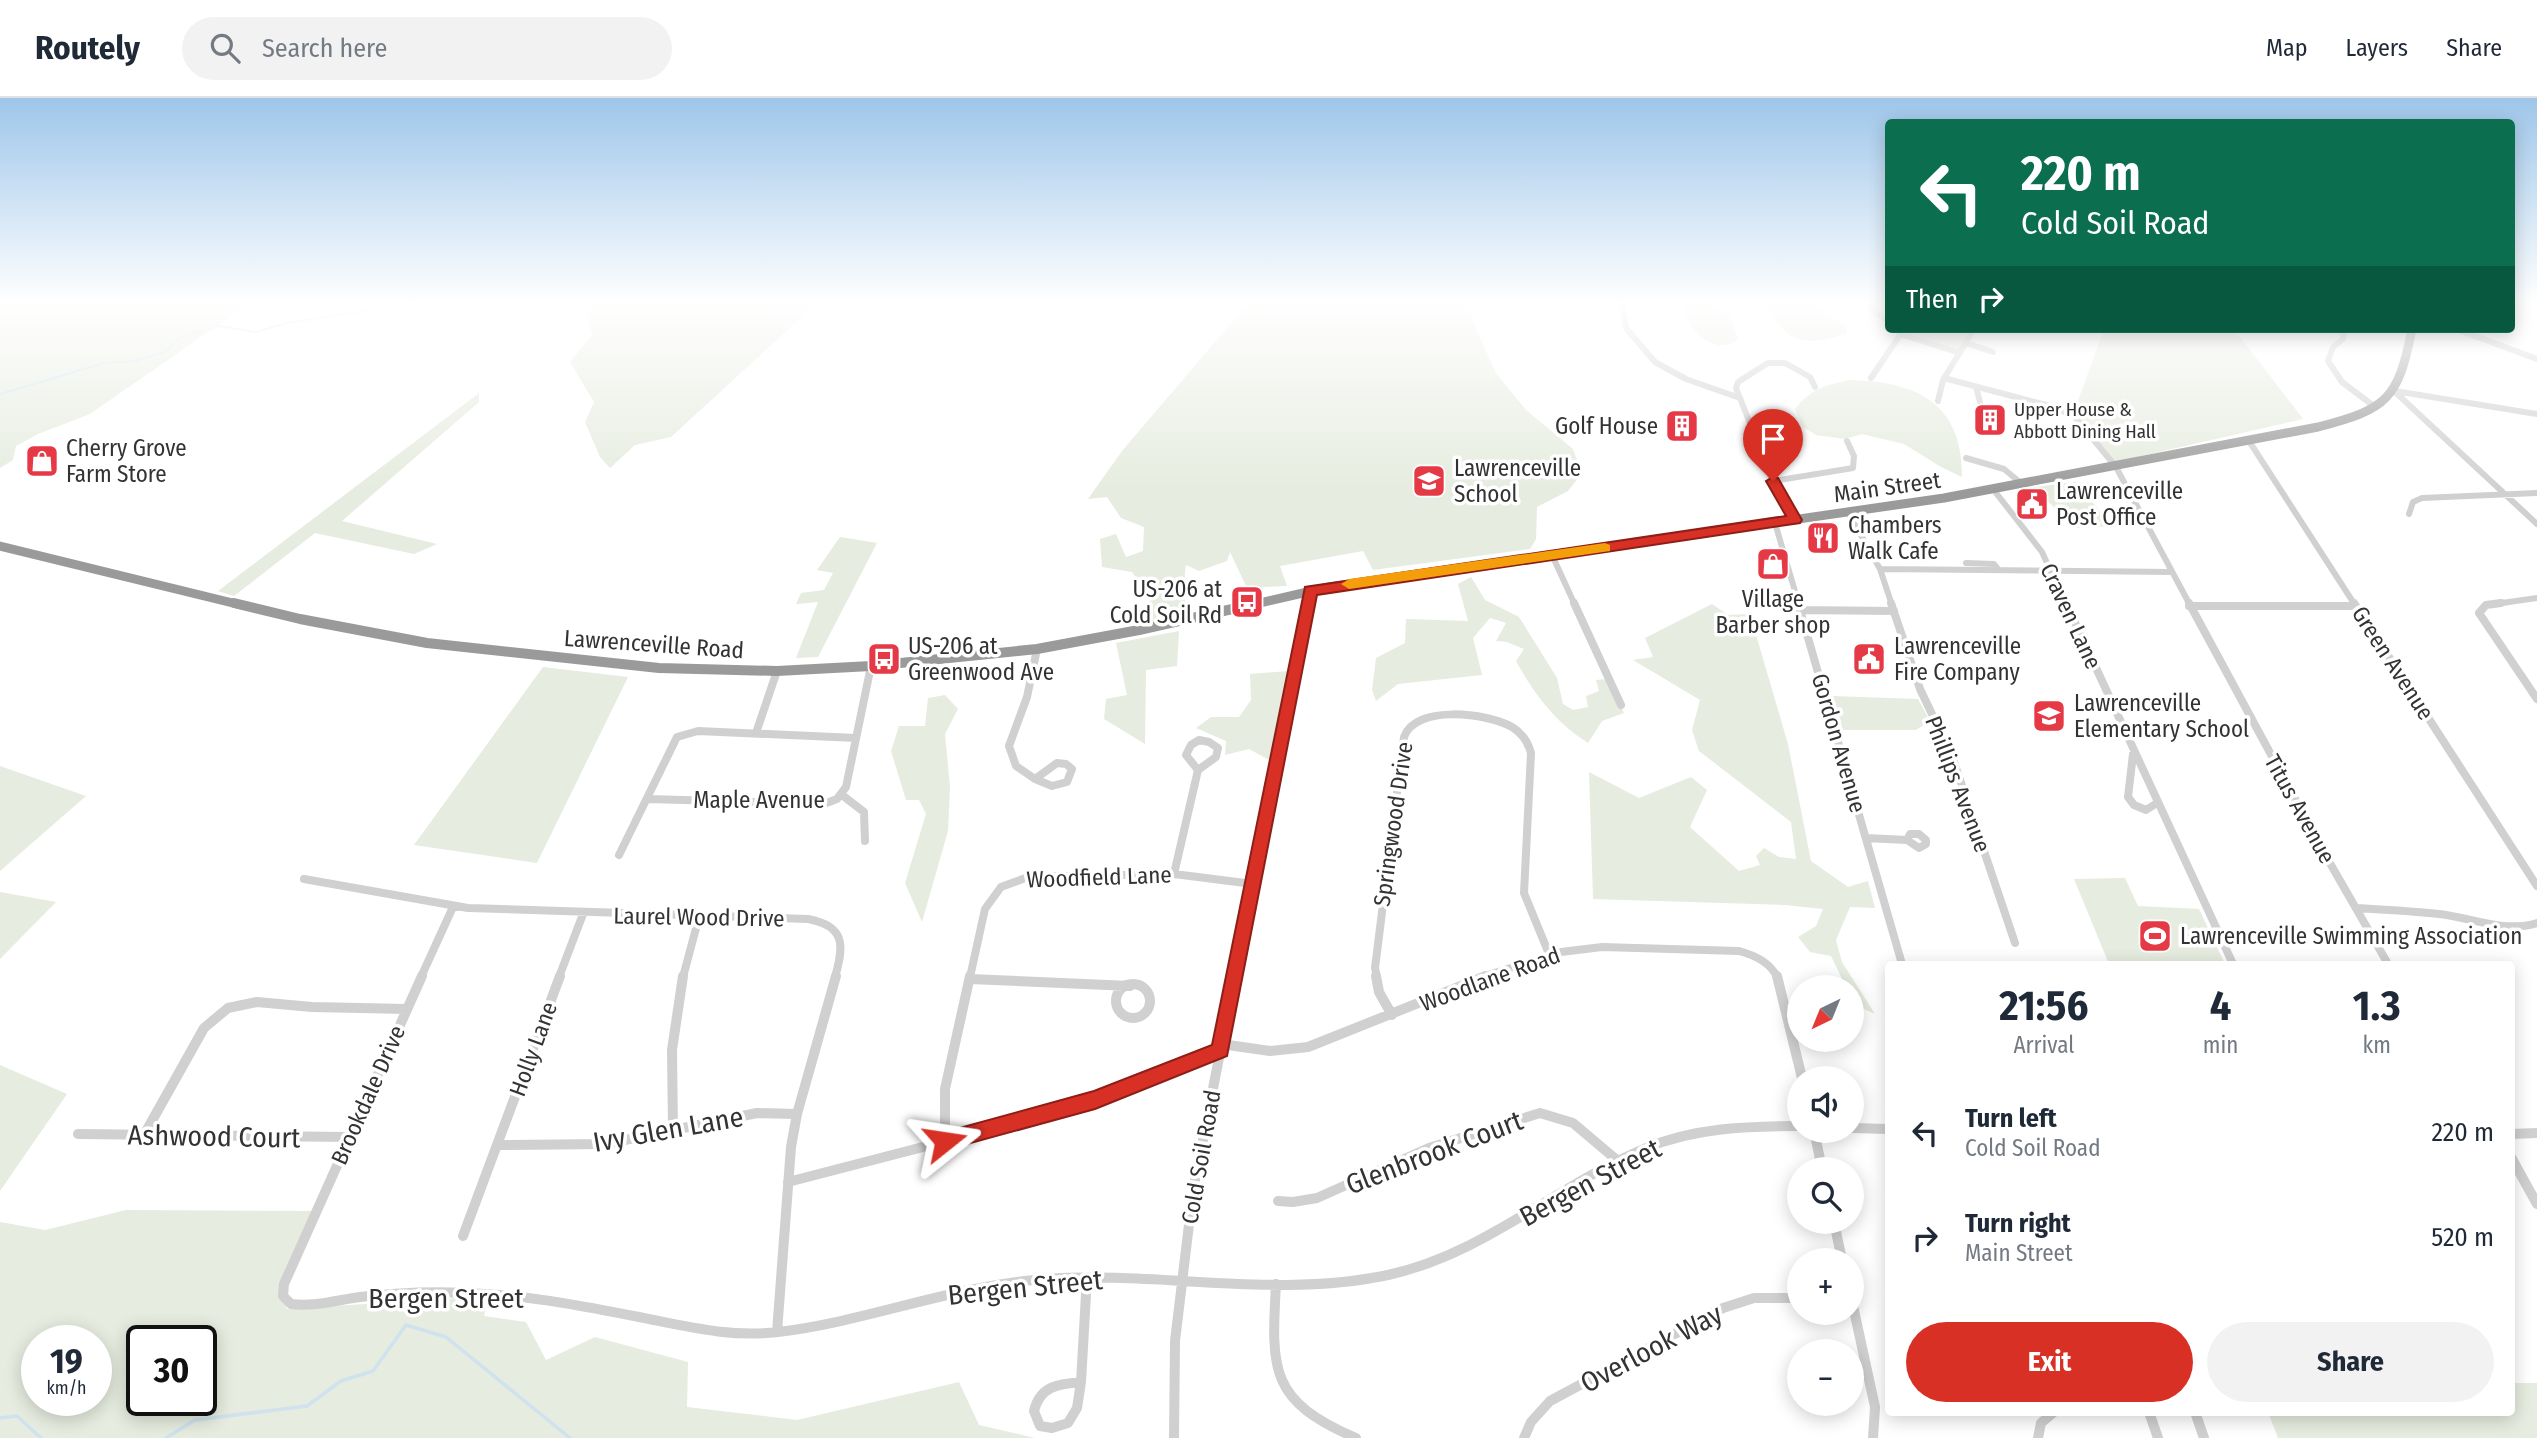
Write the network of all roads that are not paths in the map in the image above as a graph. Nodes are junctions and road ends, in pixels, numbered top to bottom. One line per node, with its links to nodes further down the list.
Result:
1 (1662, 366): 13 (street)
2 (1764, 366): 13 (street)
3 (1790, 366): 10 (street)
4 (1879, 366): 8 (street)
5 (1952, 366): 9 (street)
6 (2330, 366): 16 (street)
7 (2405, 366): 12 (highway)
8 (1871, 378)
9 (1944, 378): 11 (street, Titus Avenue); 14 (street)
10 (1815, 387)
11 (1976, 387): 15 (street); 21 (street, Titus Avenue)
12 (2395, 391): 16 (highway, Main Street); 17 (street); 25 (street)
13 (1740, 398): 22 (street)
14 (1938, 401)
15 (1980, 402)
16 (2375, 407): 19 (highway, Main Street)
17 (2537, 414)
18 (1847, 441): 22 (street)
19 (2249, 441): 21 (highway, Main Street); 40 (street, Green Avenue)
20 (1966, 458): 23 (street)
21 (2116, 467): 23 (highway, Main Street); 36 (street, Titus Avenue)
22 (1773, 481): 29 (street)
23 (2022, 484): 24 (highway, Main Street)
24 (1993, 489): 27 (highway, Main Street); 35 (street, Craven Lane)
25 (2504, 493): 26 (street); 28 (street); 31 (street)
26 (2537, 493)
27 (1848, 512): 29 (highway, Main Street); 34 (street, Phillips Avenue)
28 (2409, 514)
29 (1795, 520): 30 (highway, Main Street)
30 (1775, 523): 33 (highway, Main Street); 41 (street, Gordon Avenue)
31 (2537, 524)
32 (0, 546): 45 (highway, Lawrenceville Road)
33 (1552, 555): 37 (highway, Main Street); 47 (street)
34 (1880, 569): 35 (street); 42 (street, Phillips Avenue)
35 (2050, 570): 36 (street); 50 (street, Craven Lane)
36 (2171, 572): 39 (street, Titus Avenue)
37 (1310, 591): 43 (highway, Lawrenceville Road); 62 (street, Cold Soil Road)
38 (2537, 598): 46 (street)
39 (2189, 606): 40 (street); 65 (street, Titus Avenue)
40 (2356, 606): 63 (street, Green Avenue)
41 (1800, 610): 42 (street); 56 (street, Gordon Avenue)
42 (1894, 611): 69 (street, Phillips Avenue)
43 (1037, 649): 44 (highway, Lawrenceville Road); 52 (street)
44 (870, 666): 45 (highway, Lawrenceville Road); 49 (street, Maple Avenue)
45 (777, 671): 48 (street)
46 (2537, 699)
47 (1621, 705)
48 (756, 733): 49 (street); 54 (street)
49 (856, 738): 53 (street, Maple Avenue)
50 (2133, 751): 55 (street, Craven Lane); 55 (street)
51 (1198, 770): 60 (street)
52 (1035, 779)
53 (842, 795): 54 (street, Maple Avenue); 58 (street)
54 (648, 799): 59 (street)
55 (2157, 803): 72 (street, Craven Lane)
56 (1866, 838): 57 (street); 71 (street, Gordon Avenue)
57 (1907, 840)
58 (865, 841)
59 (619, 855)
60 (1174, 874): 62 (street, Woodfield Lane); 74 (street, Woodfield Lane)
61 (304, 879): 64 (street, Laurel Wood Drive)
62 (1253, 884): 78 (street, Cold Soil Road)
63 (2537, 886)
64 (453, 907): 66 (street, Laurel Wood Drive); 76 (street, Brookdale Drive)
65 (2357, 908): 68 (street); 73 (street, Titus Avenue)
66 (583, 914): 67 (street, Laurel Wood Drive); 91 (street, Holly Lane)
67 (699, 917): 80 (street, Laurel Wood Drive); 84 (street)
68 (2537, 923)
69 (2015, 943)
70 (1549, 954): 77 (street, Woodlane Road); 77 (street, Springwood Drive); 79 (street, Woodlane Road)
71 (1901, 961)
72 (2232, 961)
73 (2386, 961)
74 (970, 979): 75 (street); 90 (street, Woodfield Lane)
75 (1130, 986)
76 (407, 1009): 88 (street); 89 (street, Brookdale Drive)
77 (1392, 1015): 78 (street, Woodlane Road)
78 (1221, 1047): 90 (street); 99 (street, Cold Soil Road)
79 (1799, 1066)
80 (797, 1114): 84 (street, Ivy Glen Lane); 94 (street, Laurel Wood Drive)
81 (1787, 1126): 92 (street, Bergen Street)
82 (1864, 1128): 83 (street)
83 (1885, 1129)
84 (673, 1132): 91 (street, Ivy Glen Lane)
85 (2537, 1133): 86 (street)
86 (2515, 1134)
87 (78, 1135): 88 (street, Ashwood Court)
88 (144, 1135): 89 (street, Ashwood Court)
89 (350, 1137): 100 (street, Brookdale Drive)
90 (945, 1141): 94 (street)
91 (497, 1145): 97 (street, Holly Lane)
92 (1618, 1161): 95 (street, Glenbrook Court); 101 (street, Bergen Street)
93 (2515, 1164): 96 (street)
94 (788, 1182): 104 (street, Laurel Wood Drive)
95 (1278, 1201)
96 (2537, 1204)
97 (463, 1236)
98 (1087, 1277): 99 (street, Bergen Street); 104 (street, Bergen Street); 105 (street)
99 (1181, 1279): 101 (street, Bergen Street); 109 (street, Cold Soil Road)
100 (284, 1284): 104 (street, Bergen Street)
101 (1276, 1284): 110 (street)
102 (1787, 1298): 111 (street, Overlook Way)
103 (1857, 1325): 112 (street)
104 (777, 1332)
105 (1081, 1382): 105 (street)
106 (2049, 1416): 113 (street)
107 (2150, 1416): 114 (street)
108 (2196, 1416): 115 (street)
109 (1174, 1438)
110 (1356, 1438)
111 (1524, 1438)
112 (1873, 1438)
113 (2038, 1438)
114 (2158, 1438)
115 (2204, 1438)

